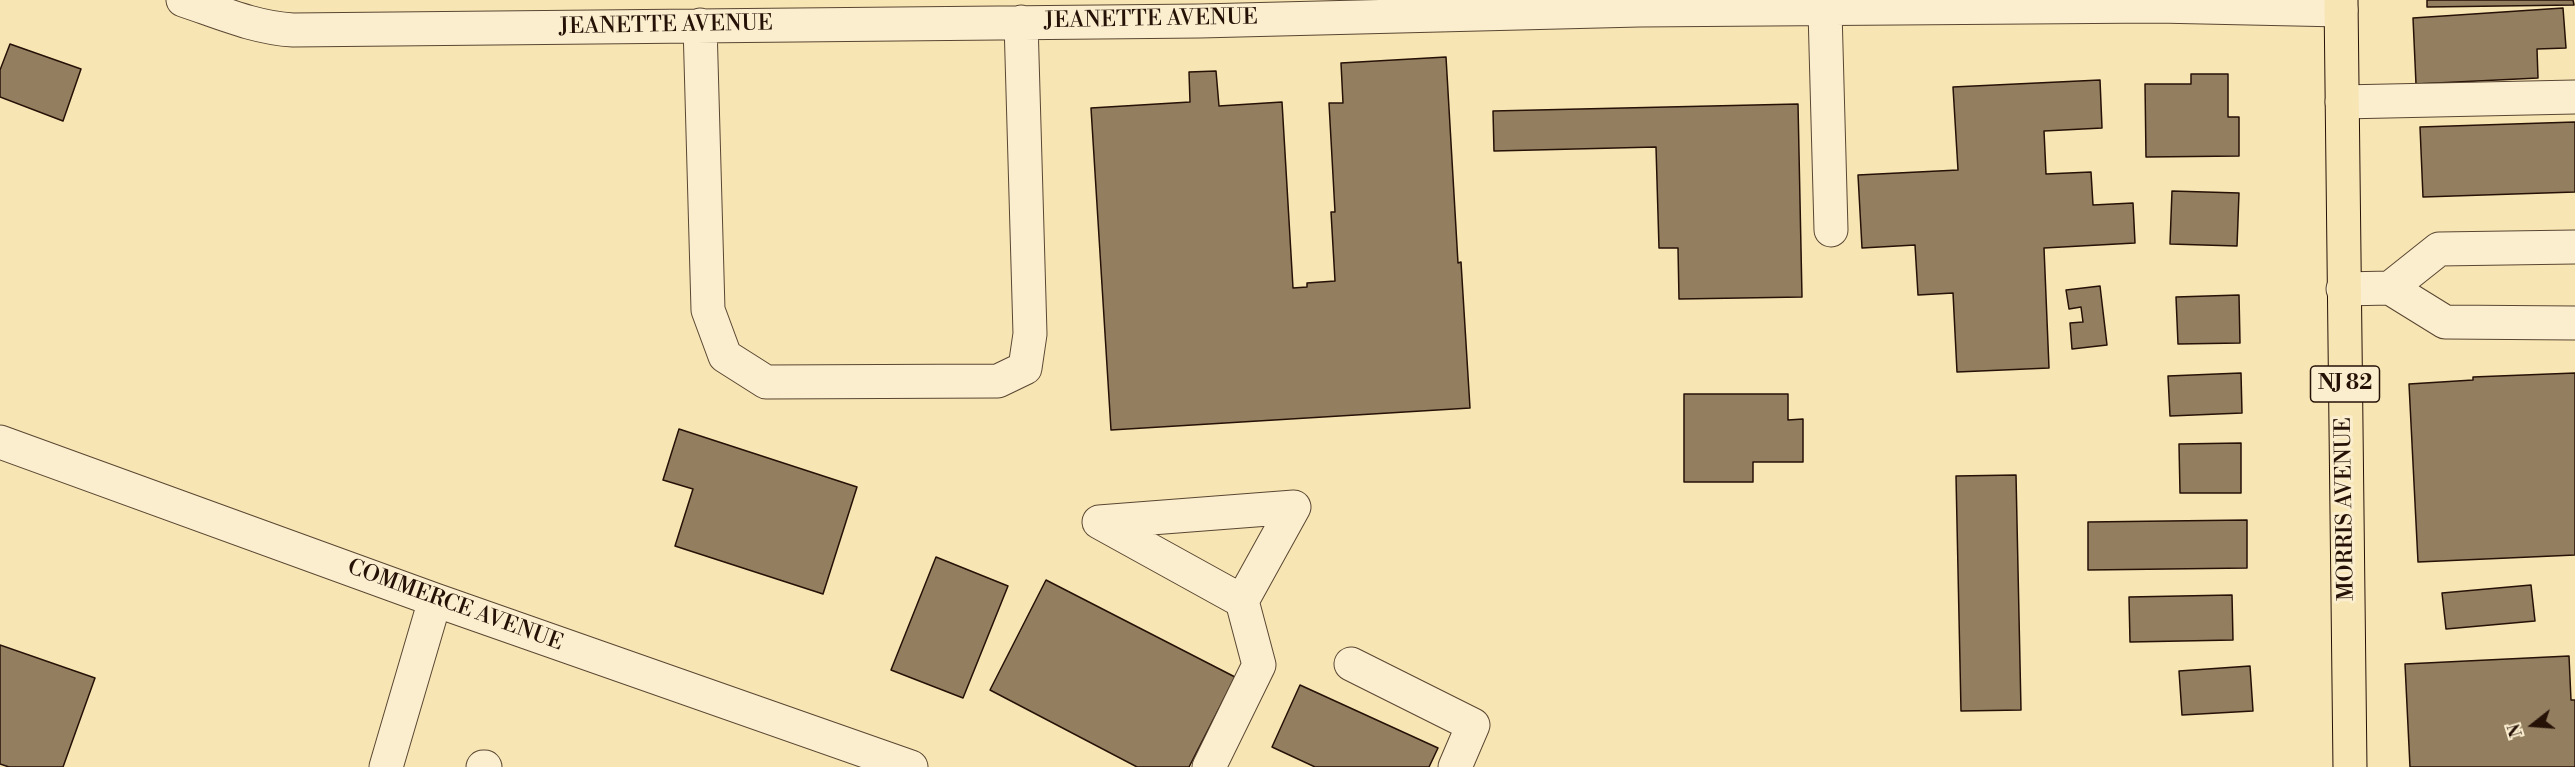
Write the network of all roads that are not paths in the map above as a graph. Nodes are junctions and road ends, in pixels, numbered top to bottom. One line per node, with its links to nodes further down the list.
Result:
1 (197, 2): 9 (street, JEANETTE AVENUE)
2 (2157, 3): 4 (street, JEANETTE AVENUE); 6 (street, JEANETTE AVENUE)
3 (1639, 5): 5 (street, JEANETTE AVENUE); 6 (street, JEANETTE AVENUE)
4 (2341, 5): 11 (main road, MORRIS AVENUE / NJ 82)
5 (1221, 10): 8 (street, JEANETTE AVENUE)
6 (1825, 11): 12 (street)
7 (876, 12): 8 (street, JEANETTE AVENUE); 9 (street, JEANETTE AVENUE)
8 (1021, 22): 9 (street)
9 (700, 26)
10 (2575, 98): 11 (street)
11 (2342, 102): 15 (main road, MORRIS AVENUE / NJ 82)
12 (1831, 230)
13 (2575, 247): 14 (street)
14 (2390, 288): 15 (street); 16 (street)
15 (2343, 289): 25 (main road, MORRIS AVENUE / NJ 82)
16 (2575, 323)
17 (0, 442): 18 (street, COMMERCE AVENUE)
18 (435, 600): 21 (street); 22 (street, COMMERCE AVENUE)
19 (1242, 601): 19 (street); 23 (street)
20 (1352, 664): 24 (street)
21 (386, 767)
22 (911, 767)
23 (1209, 767)
24 (1455, 767)
25 (2350, 767)

